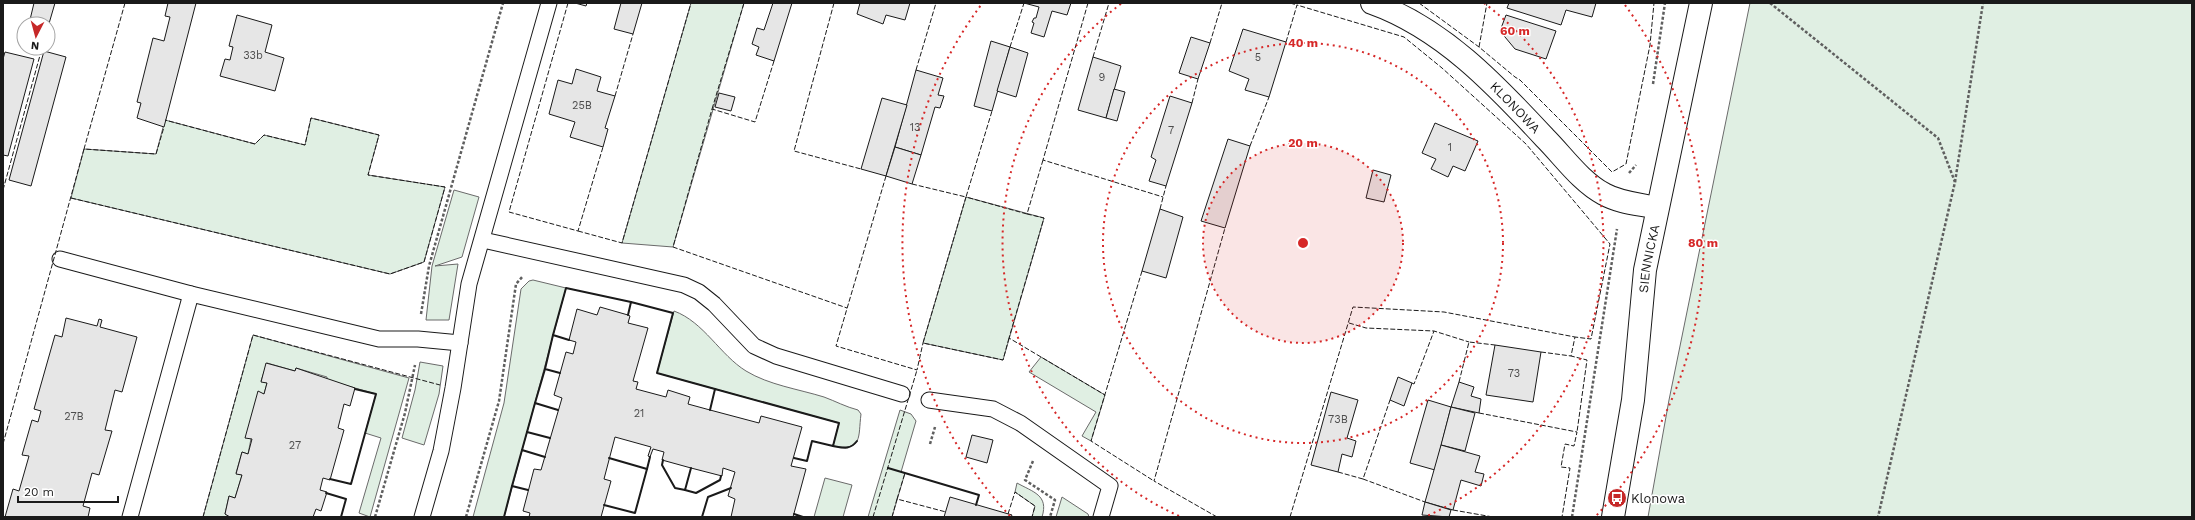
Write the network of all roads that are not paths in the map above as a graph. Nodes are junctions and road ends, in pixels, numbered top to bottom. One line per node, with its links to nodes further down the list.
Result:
1 (549, 3): 5 (lane)
2 (1372, 3): 4 (main road, KLONOWA)
3 (1700, 3): 4 (main road, SIENNICKA)
4 (1657, 208): 14 (main road, SIENNICKA)
5 (483, 240): 8 (lane); 9 (lane)
6 (60, 259): 7 (lane)
7 (191, 294): 8 (lane); 11 (lane)
8 (460, 343): 12 (lane)
9 (902, 394)
10 (929, 400): 13 (lane)
11 (130, 517)
12 (422, 517)
13 (1101, 517)
14 (1613, 517)

